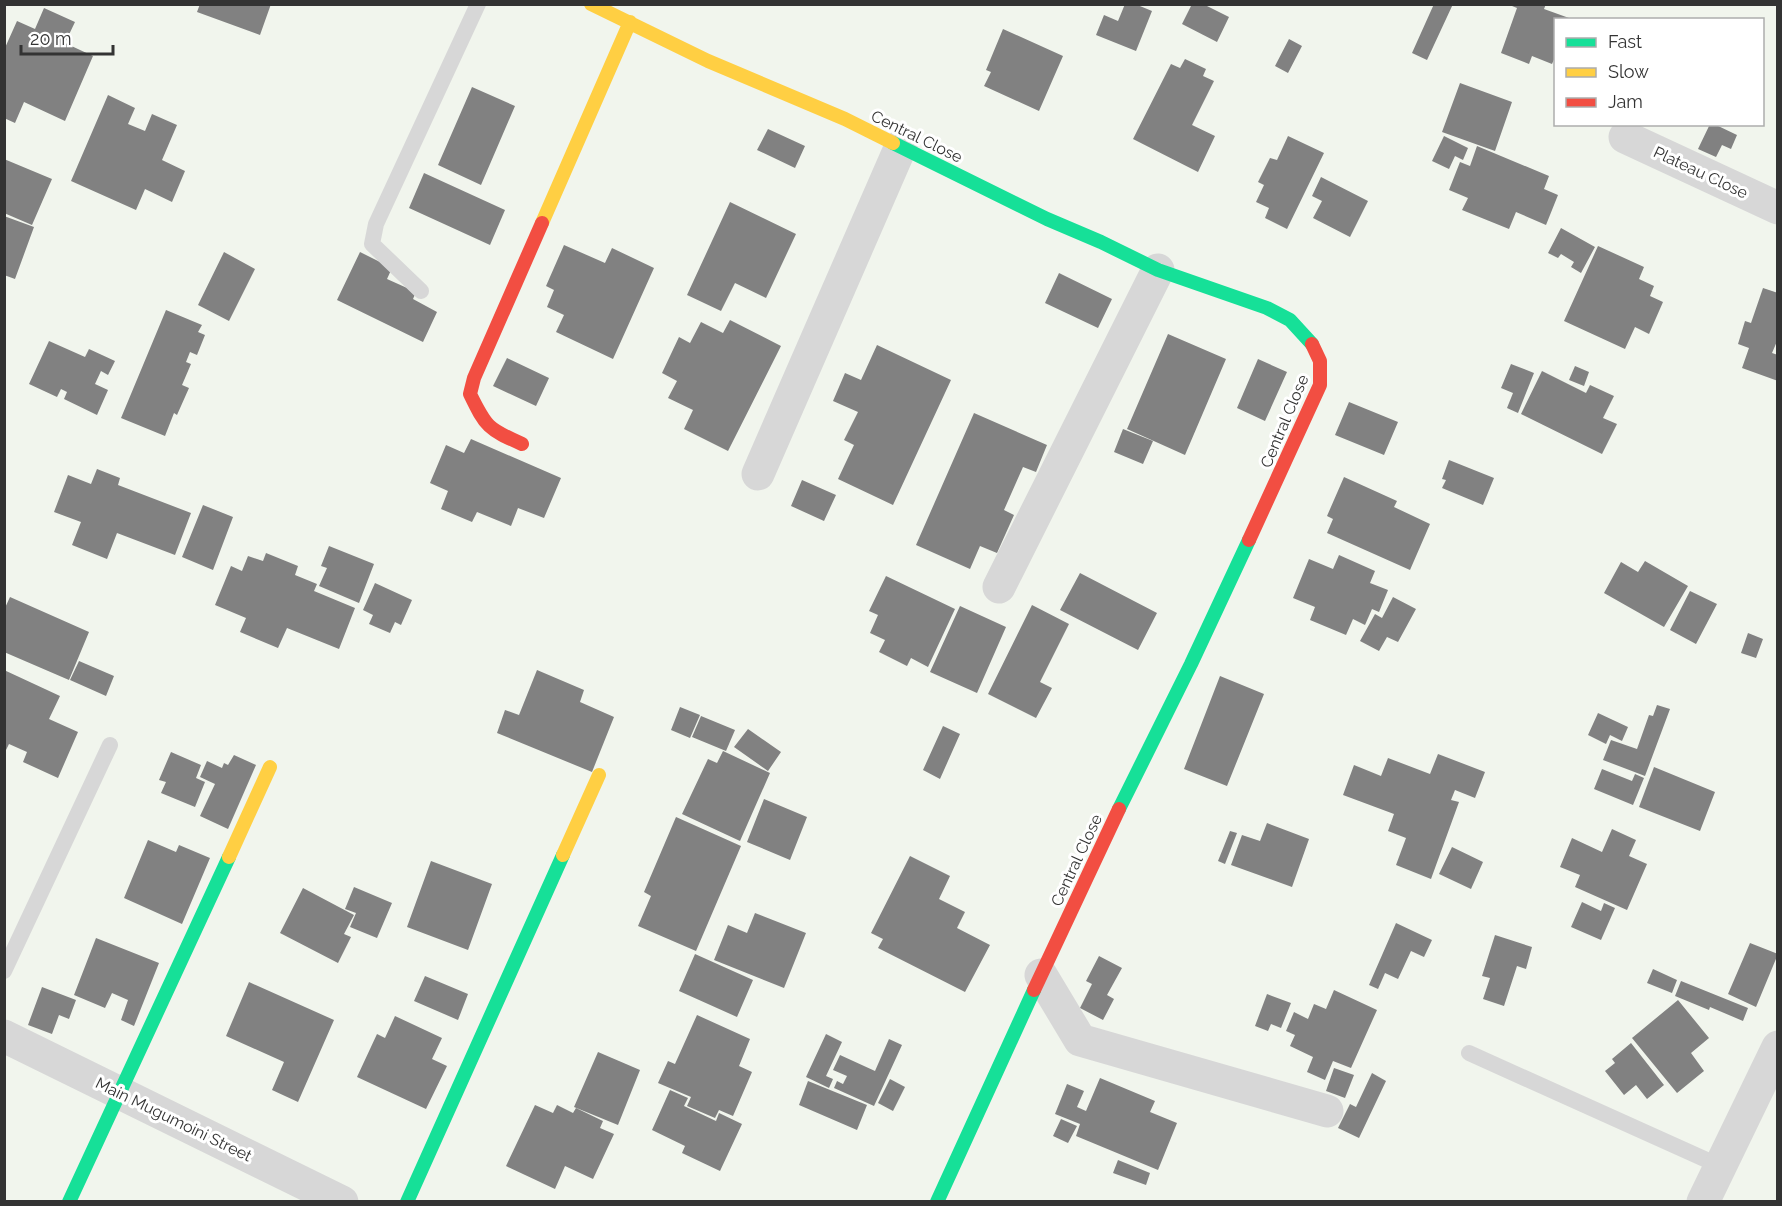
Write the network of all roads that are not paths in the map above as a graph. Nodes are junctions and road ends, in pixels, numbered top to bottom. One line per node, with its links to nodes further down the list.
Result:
1 (478, 4): 8 (lane)
2 (591, 4): 3 (street, Central Close)
3 (630, 22): 5 (street, Central Close); 9 (street)
4 (1625, 137): 6 (street, Plateau Close)
5 (902, 146): 7 (street, Central Close); 10 (street)
6 (1778, 208)
7 (1158, 270): 11 (street); 16 (street, Central Close)
8 (421, 291)
9 (522, 444)
10 (758, 474)
11 (999, 587)
12 (110, 745): 15 (lane)
13 (270, 767): 20 (street)
14 (599, 775): 25 (street)
15 (4, 971)
16 (1041, 975): 21 (street); 26 (street, Central Close)
17 (4, 1036): 20 (street, Main Mugumoini Street)
18 (1778, 1047): 22 (street)
19 (1469, 1053): 22 (lane)
20 (121, 1093): 23 (street, Main Mugumoini Street); 24 (street)
21 (1327, 1111)
22 (1720, 1166): 27 (street)
23 (341, 1201)
24 (69, 1202)
25 (407, 1202)
26 (937, 1202)
27 (1703, 1202)

